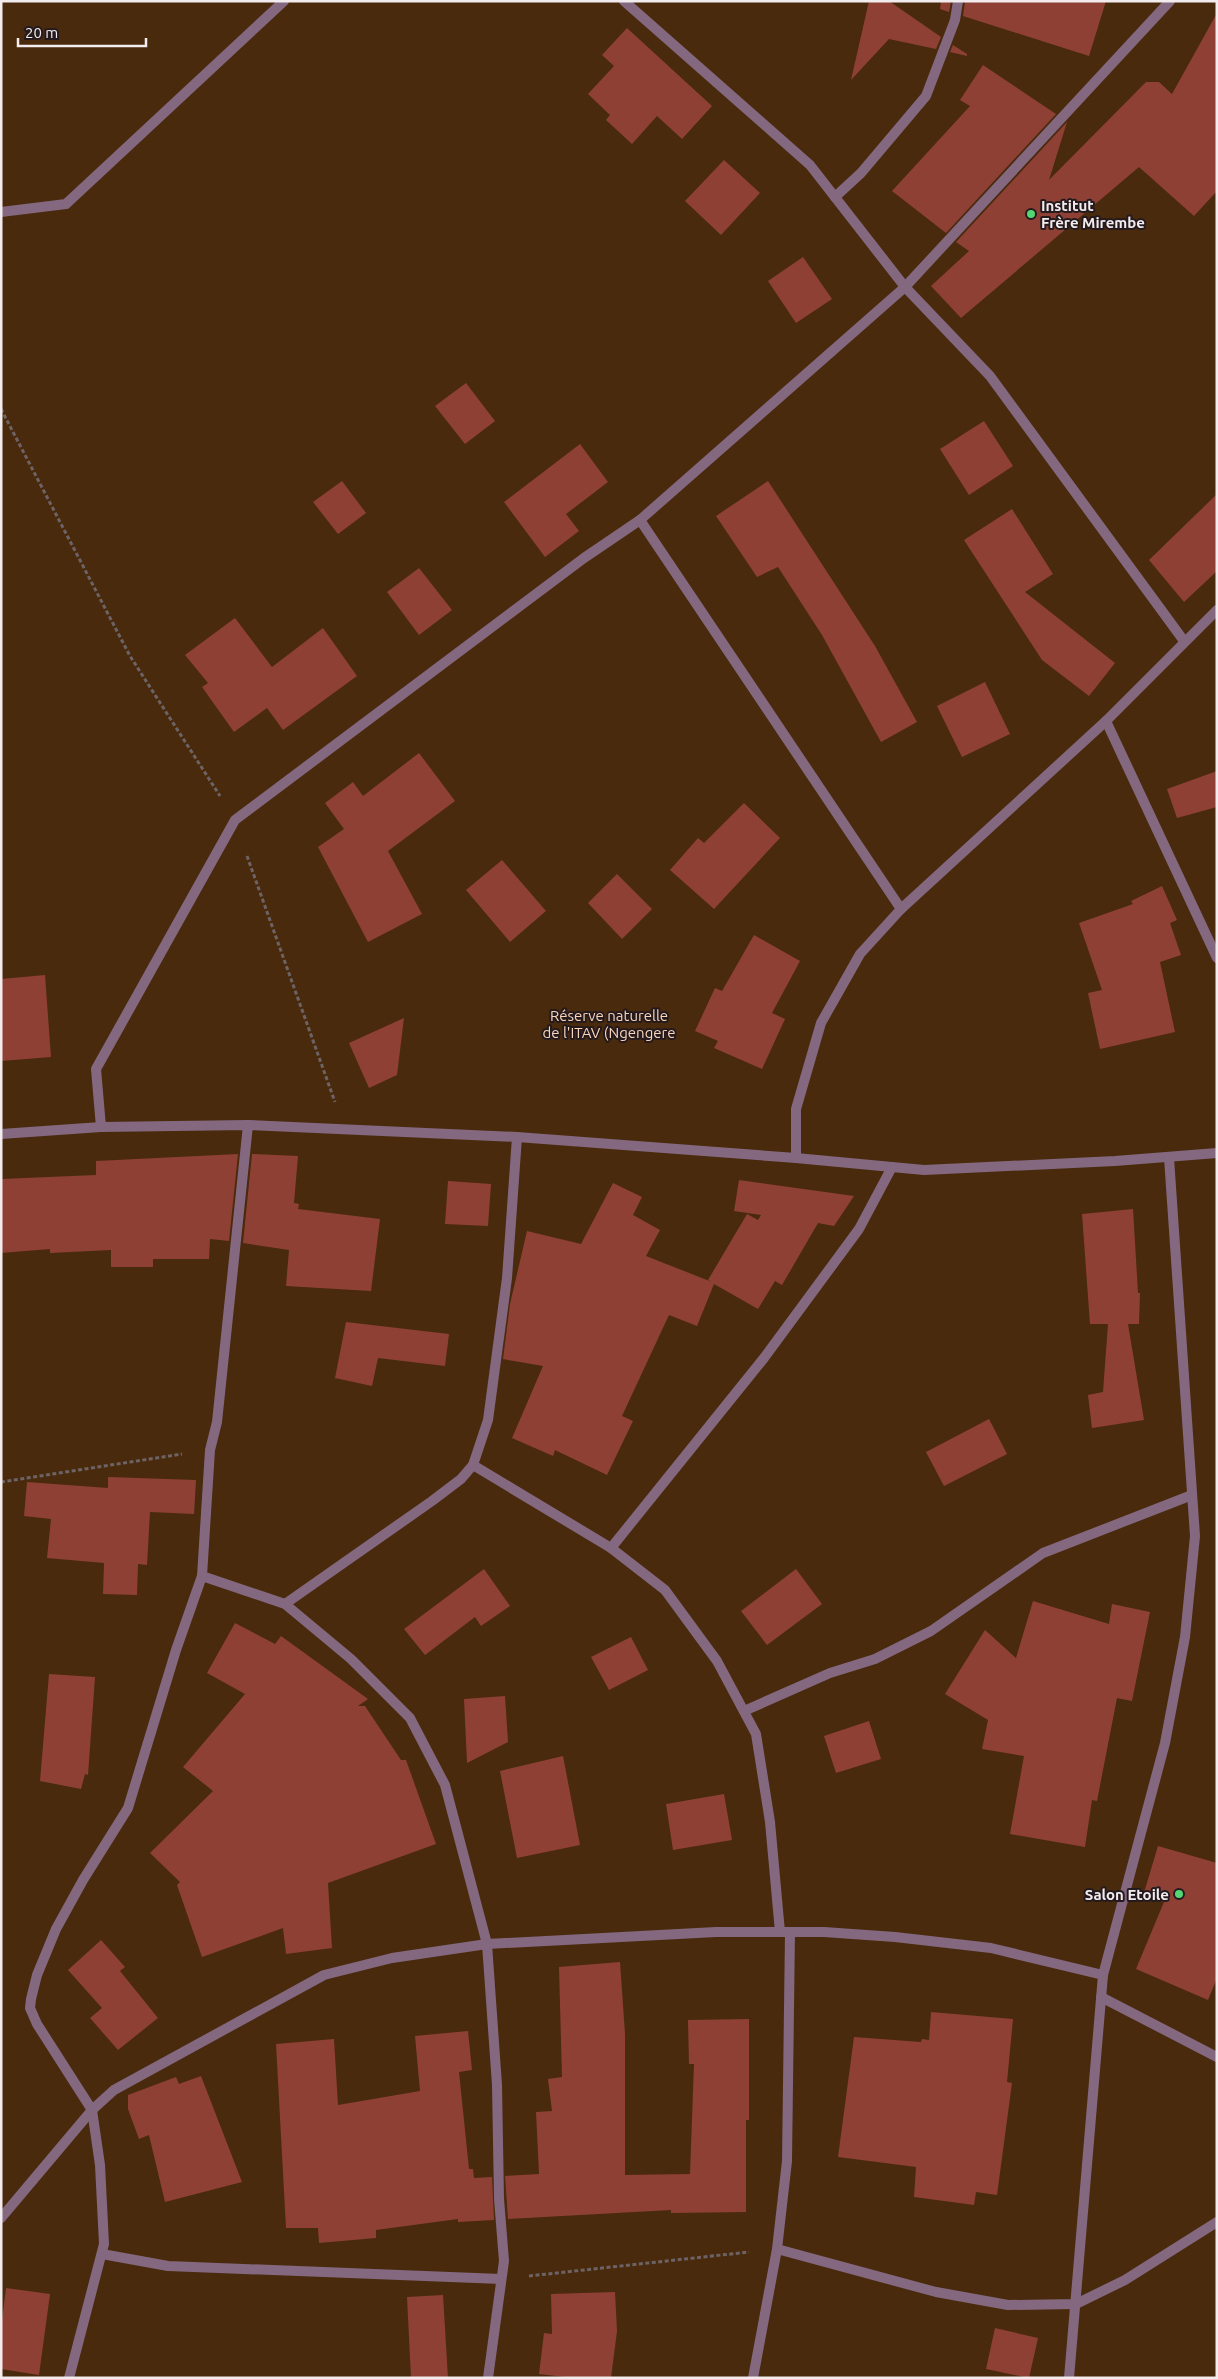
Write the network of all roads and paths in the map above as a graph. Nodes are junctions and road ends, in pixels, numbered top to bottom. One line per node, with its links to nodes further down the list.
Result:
1 (284, 1): 6 (street)
2 (624, 1): 5 (street)
3 (958, 1): 5 (street)
4 (1170, 1): 7 (street)
5 (835, 197): 7 (street)
6 (1, 212)
7 (905, 287): 9 (street); 11 (street)
8 (1, 409): 13 (path)
9 (640, 520): 13 (street); 14 (street)
10 (1217, 610): 11 (street)
11 (1184, 641): 12 (street)
12 (1106, 721): 14 (street); 15 (street)
13 (235, 820): 17 (street); 18 (path)
14 (901, 909): 22 (street)
15 (1217, 958)
16 (248, 1125): 17 (street); 18 (street); 25 (street)
17 (101, 1126): 19 (street)
18 (345, 1130): 20 (street)
19 (1, 1134)
20 (517, 1138): 22 (street); 26 (street)
21 (1217, 1153): 23 (street)
22 (796, 1158): 24 (street)
23 (1169, 1158): 24 (street); 28 (street)
24 (892, 1167): 29 (street)
25 (210, 1450): 27 (path); 30 (street)
26 (473, 1465): 29 (street); 31 (street)
27 (1, 1482)
28 (1192, 1495): 32 (street); 35 (street)
29 (611, 1548): 32 (street)
30 (202, 1576): 31 (street); 38 (street)
31 (285, 1604): 34 (street)
32 (744, 1711): 33 (street)
33 (785, 1932): 34 (street); 35 (street); 41 (street)
34 (487, 1944): 38 (street); 43 (street)
35 (1103, 1975): 36 (street)
36 (1101, 1997): 37 (street); 44 (street)
37 (1217, 2057)
38 (92, 2110): 39 (street); 42 (street)
39 (1, 2218)
40 (1217, 2222): 44 (street)
41 (776, 2250): 43 (path); 44 (street); 47 (street)
42 (102, 2254): 43 (street); 45 (street)
43 (501, 2279): 46 (street)
44 (1076, 2304): 48 (street)
45 (69, 2378)
46 (488, 2378)
47 (753, 2378)
48 (1069, 2378)

